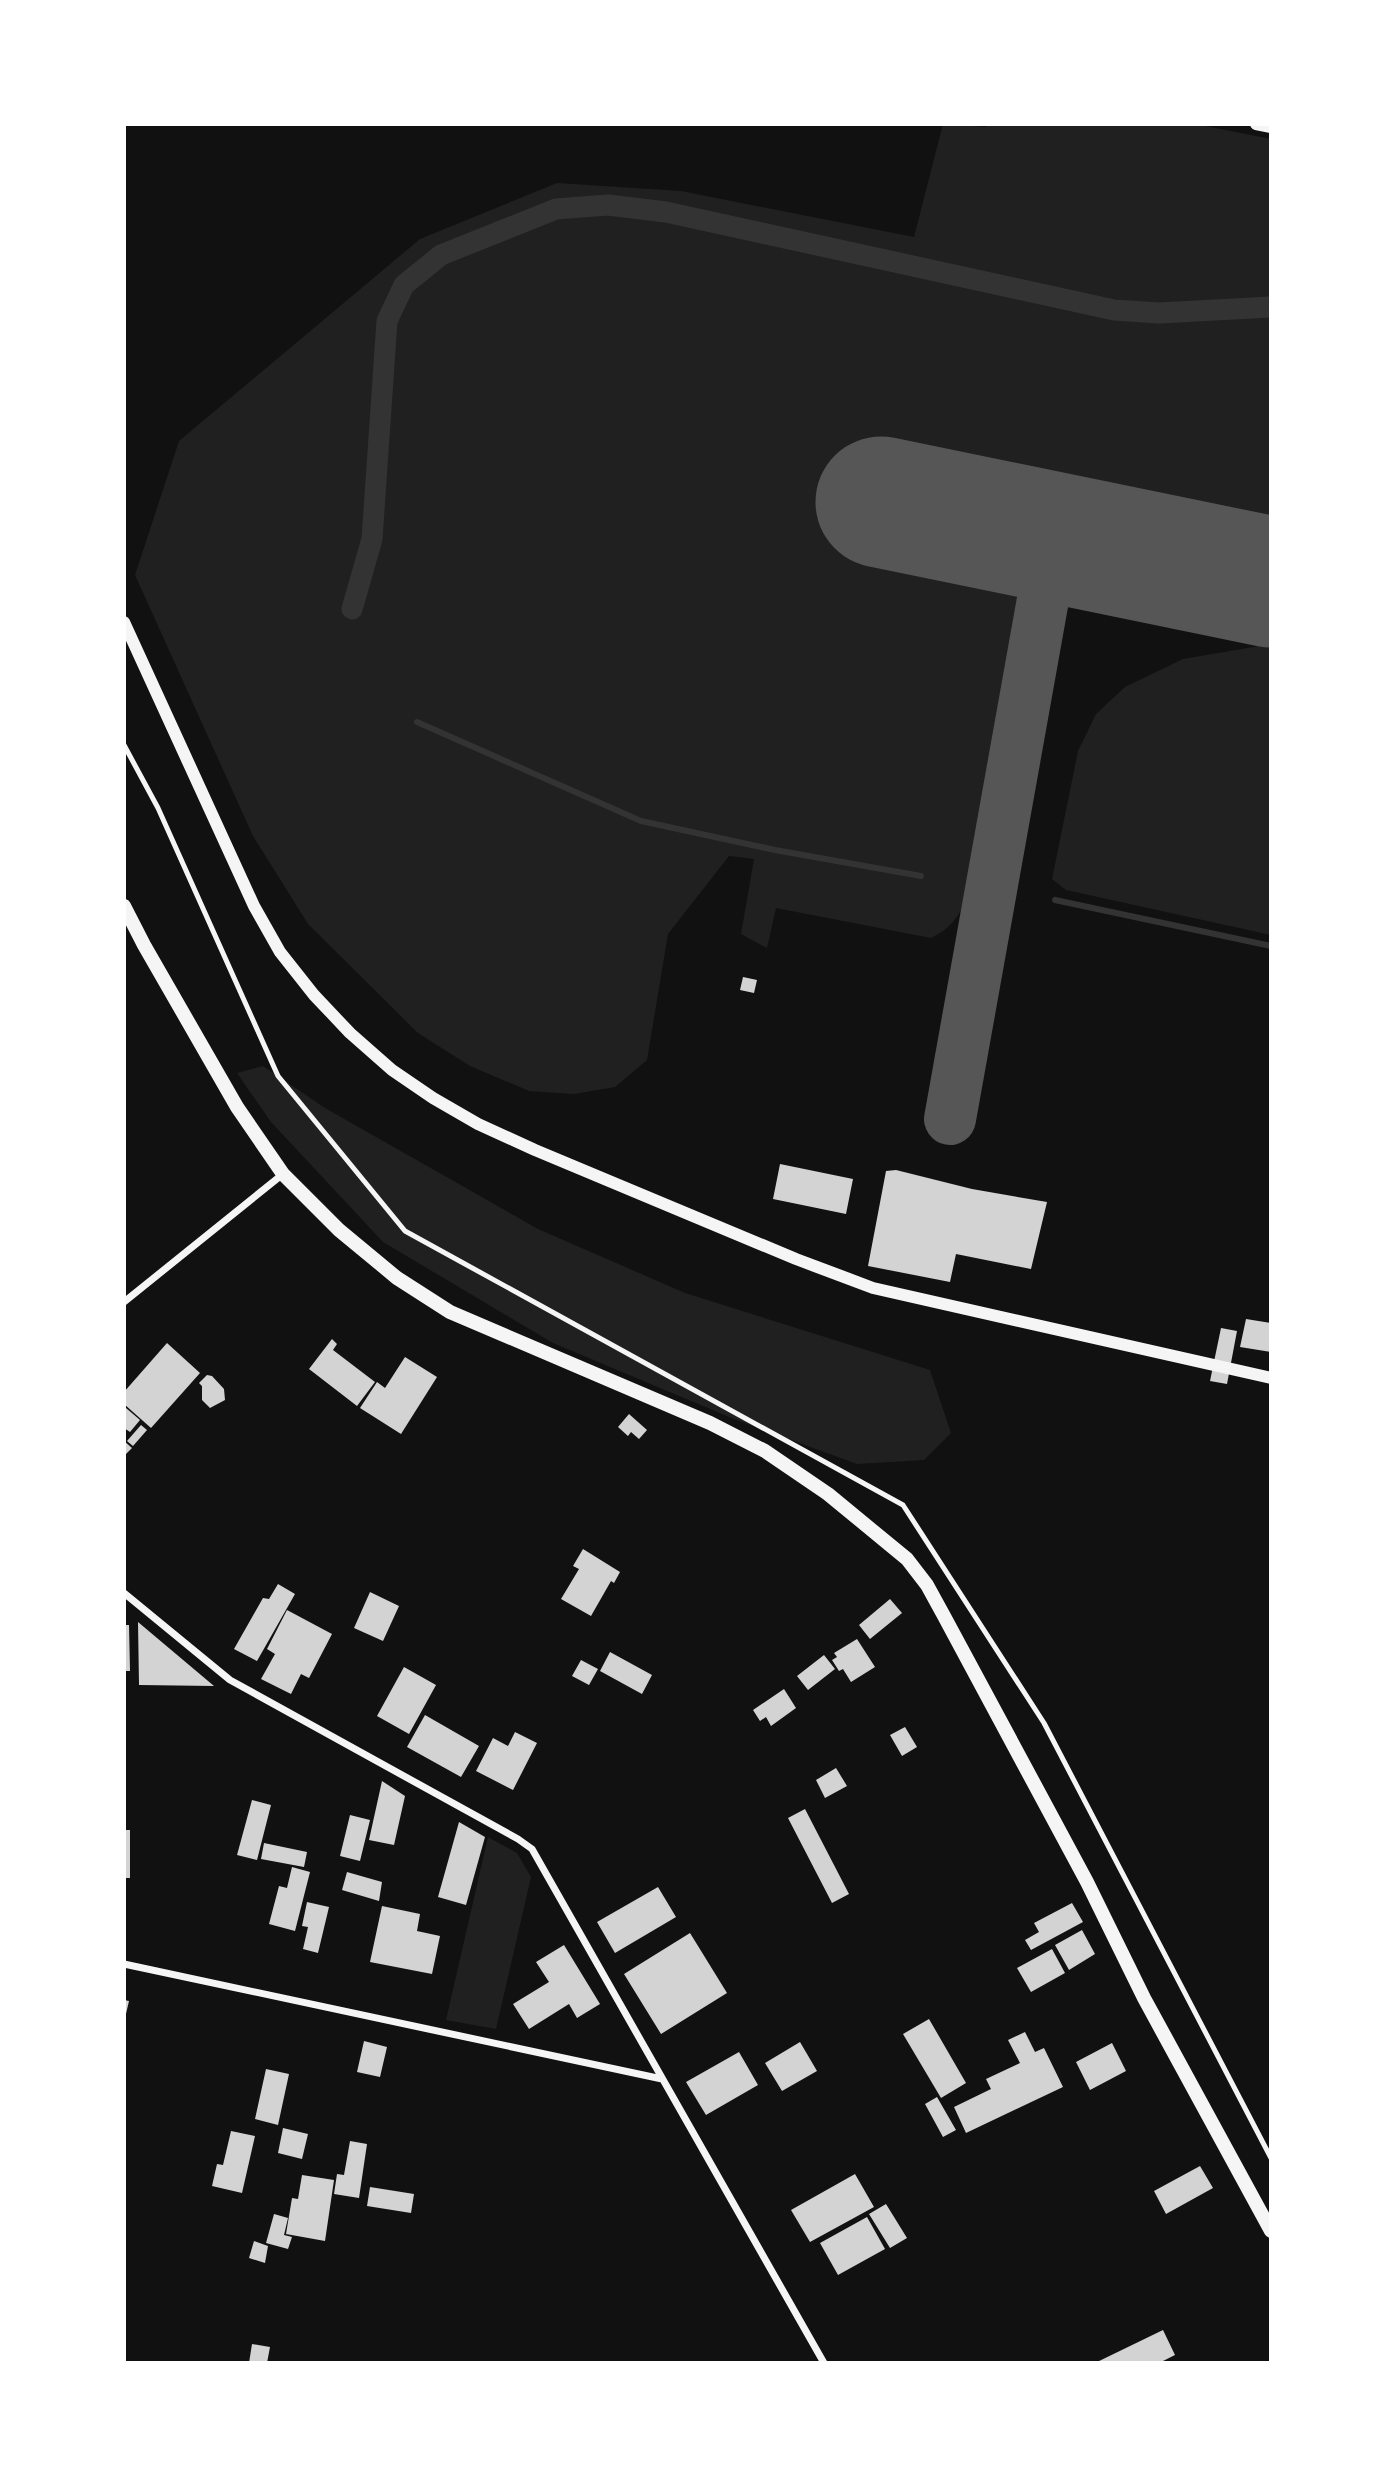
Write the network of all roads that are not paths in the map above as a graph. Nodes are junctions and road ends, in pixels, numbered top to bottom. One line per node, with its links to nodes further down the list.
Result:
1 (1256, 124): 2 (street)
2 (1271, 127)
3 (124, 622): 8 (street)
4 (124, 745): 12 (lane)
5 (124, 906): 6 (main road)
6 (283, 1174): 7 (street); 13 (main road)
7 (124, 1302)
8 (1271, 1378)
9 (124, 1593): 11 (street)
10 (124, 1964): 11 (street)
11 (662, 2079): 14 (street)
12 (1271, 2158)
13 (1271, 2231)
14 (824, 2363)

